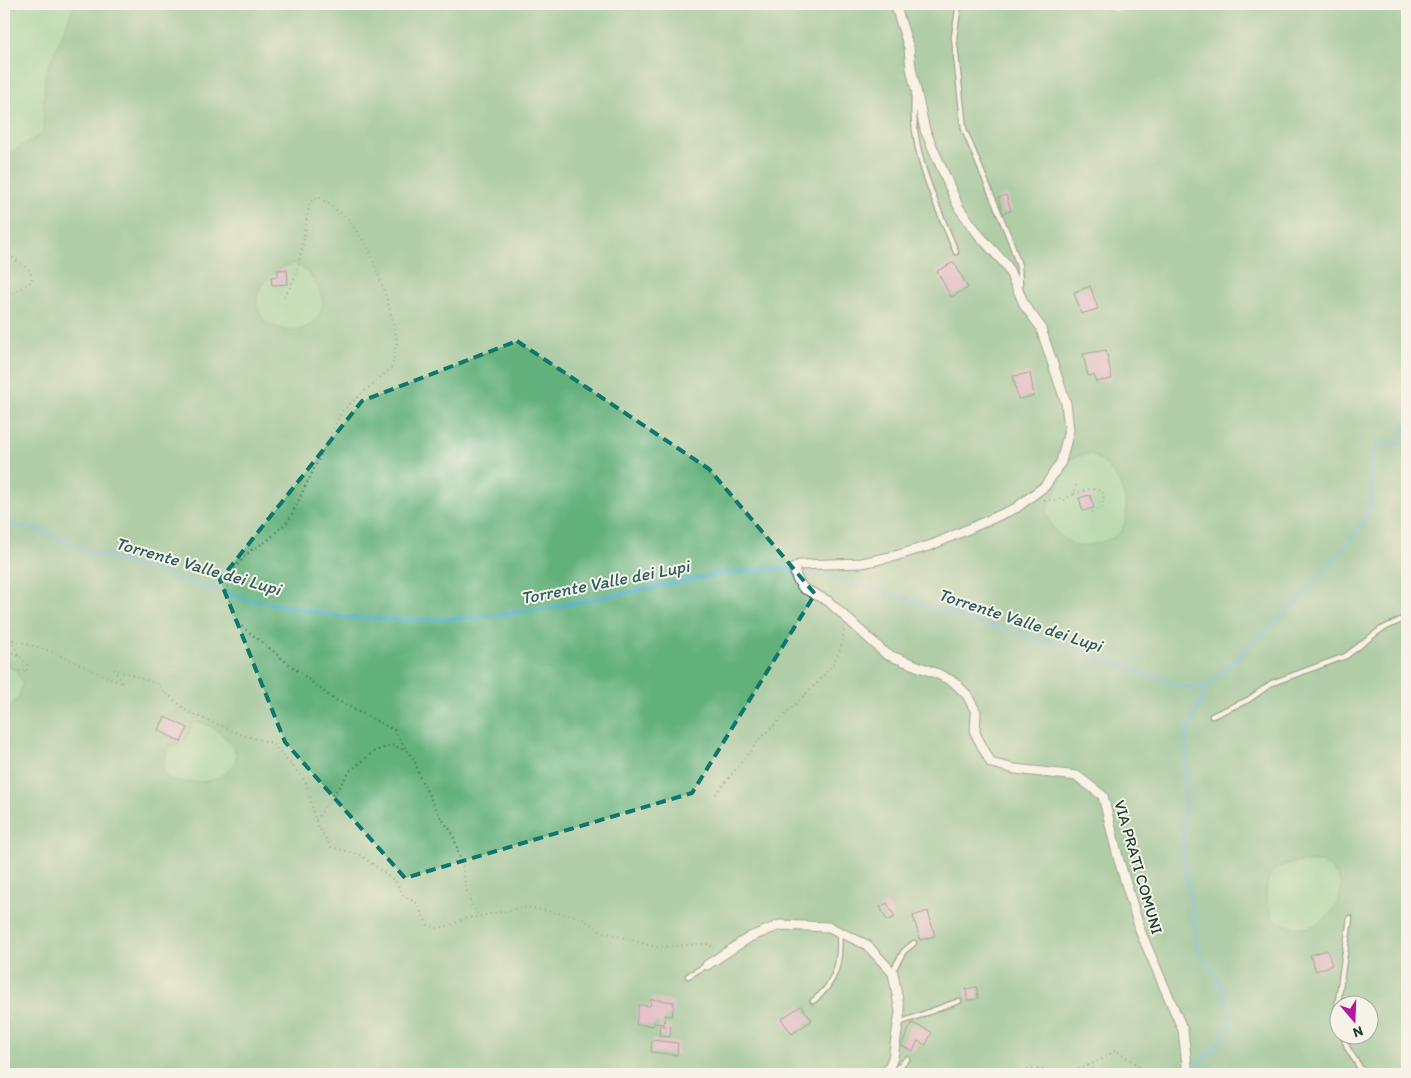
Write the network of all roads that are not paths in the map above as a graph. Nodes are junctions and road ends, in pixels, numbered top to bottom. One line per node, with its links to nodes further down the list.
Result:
1 (895, 4): 3 (street, VIA PRATI COMUNI)
2 (959, 4): 5 (lane)
3 (915, 86): 4 (lane); 5 (street, VIA PRATI COMUNI)
4 (956, 252)
5 (1020, 290): 22 (street, VIA PRATI COMUNI)
6 (1407, 617): 7 (lane)
7 (1212, 716)
8 (1350, 918): 14 (lane)
9 (839, 932): 11 (street); 12 (street); 15 (lane)
10 (914, 943): 12 (lane)
11 (707, 964): 13 (lane)
12 (892, 972): 17 (street)
13 (688, 976)
14 (1339, 996)
15 (813, 1001)
16 (959, 1001): 17 (lane)
17 (898, 1023): 20 (street)
18 (1347, 1046): 23 (lane)
19 (907, 1059): 21 (lane)
20 (886, 1074)
21 (891, 1074)
22 (1188, 1074)
23 (1364, 1074)

